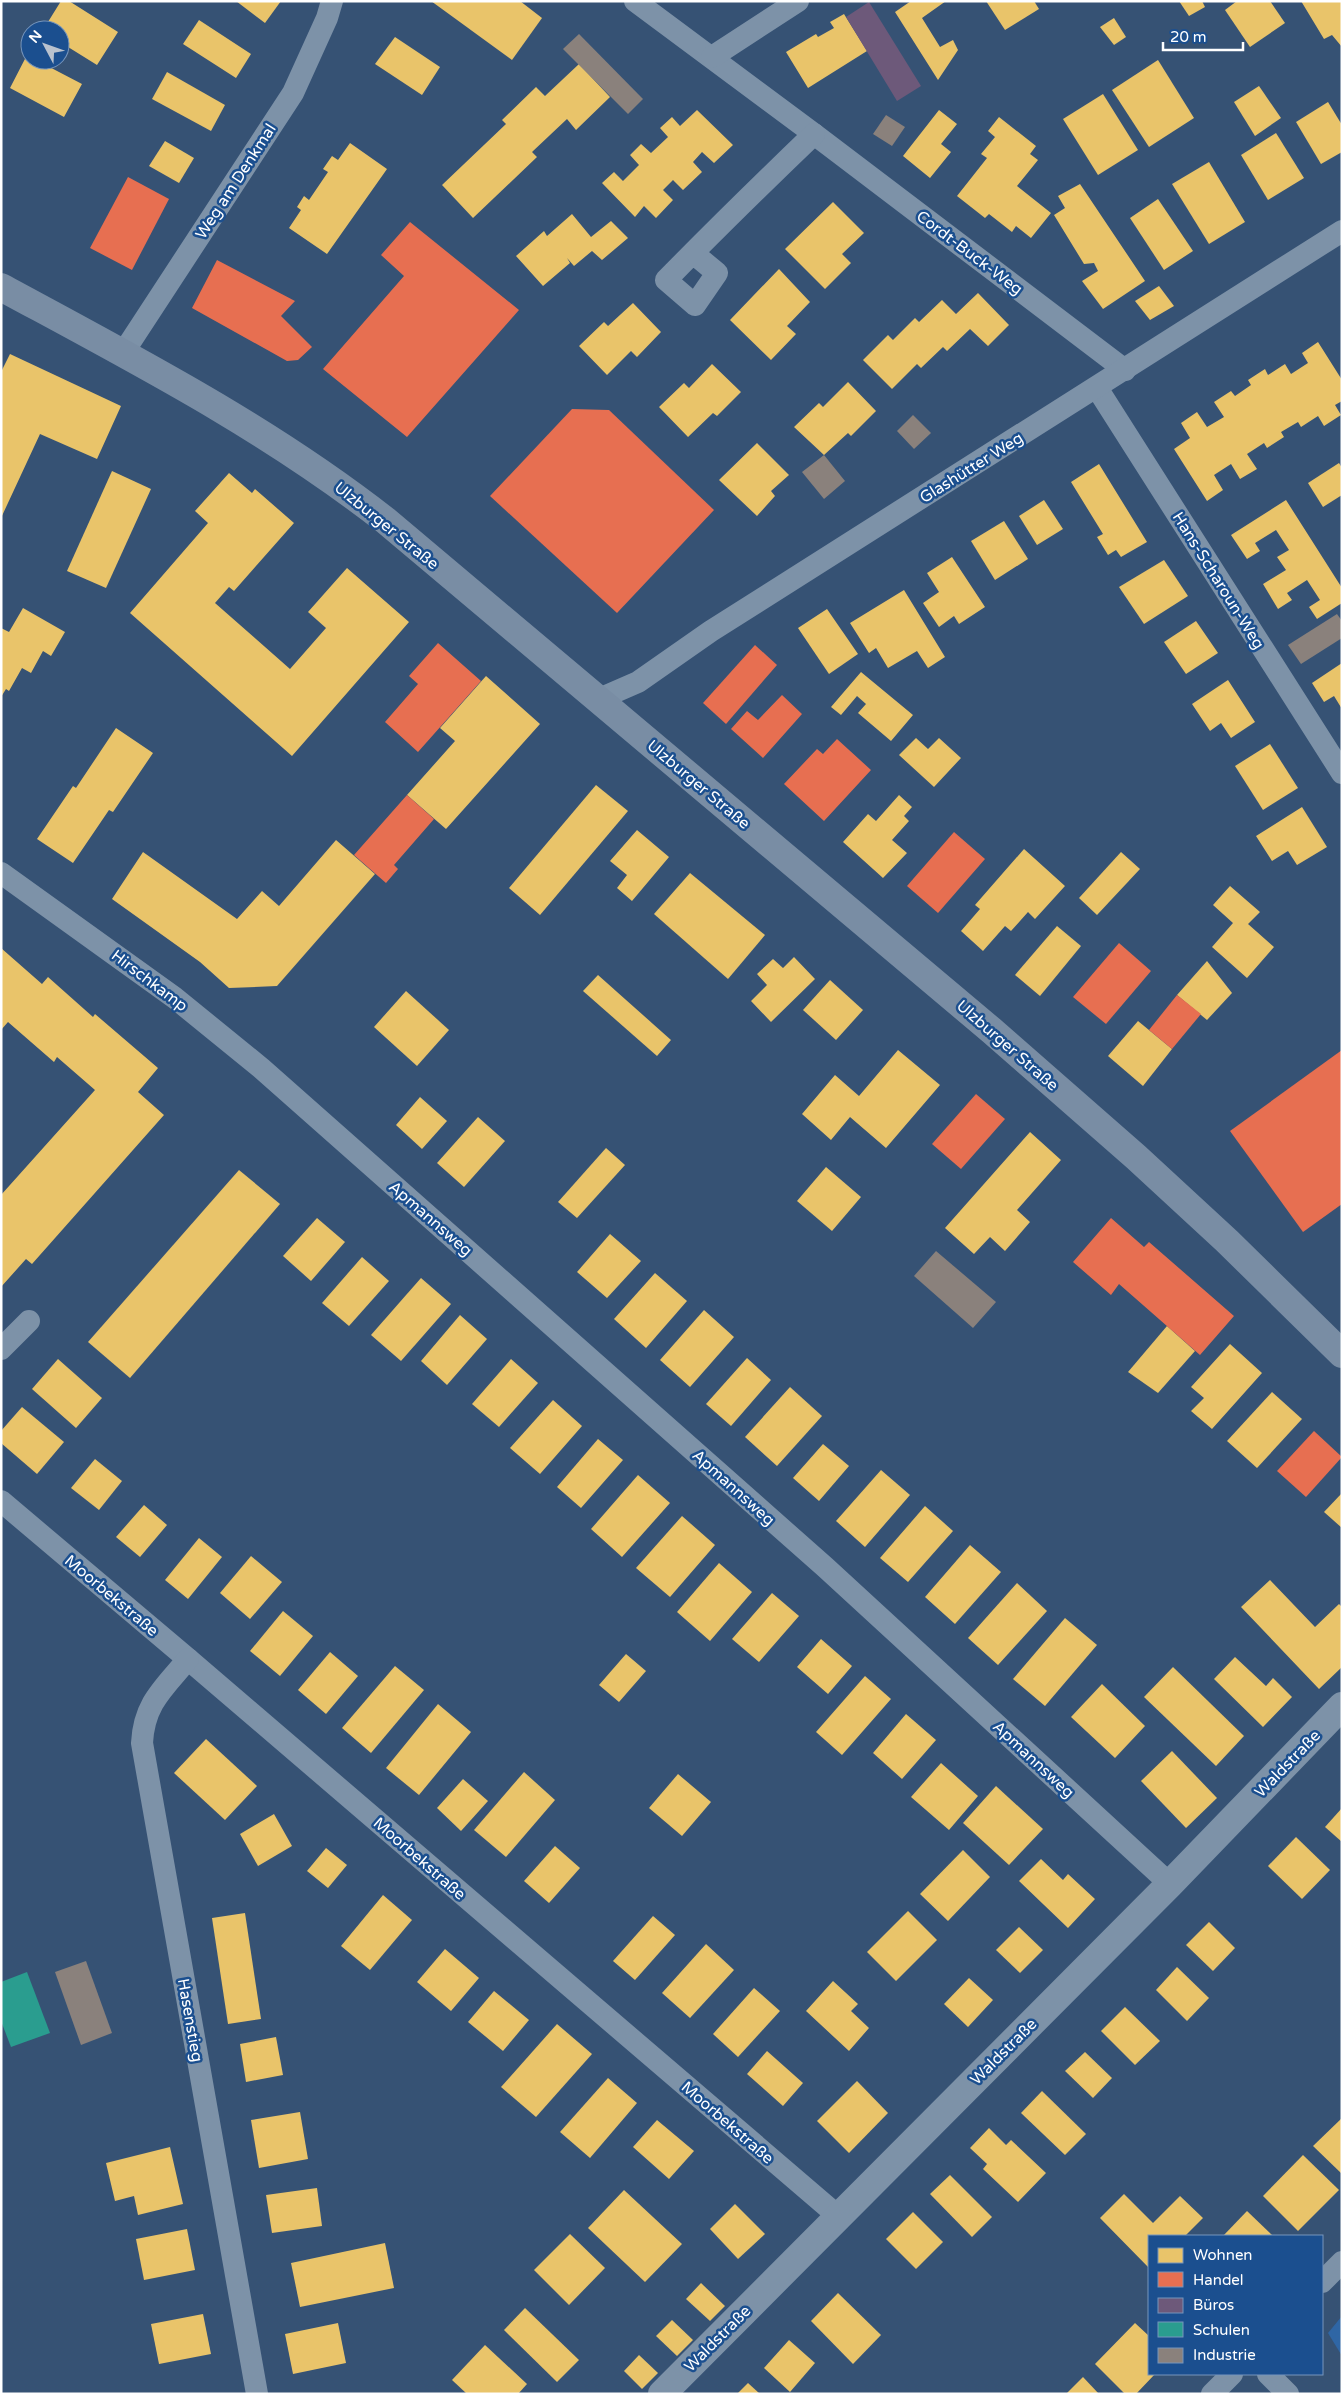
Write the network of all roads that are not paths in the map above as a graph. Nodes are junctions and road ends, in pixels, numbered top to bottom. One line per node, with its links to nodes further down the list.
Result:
1 (332, 1): 9 (street, Weg am Denkmal)
2 (635, 1): 4 (street, Cordt-Buck-Weg)
3 (798, 1): 4 (street)
4 (712, 57): 5 (street, Cordt-Buck-Weg)
5 (814, 134): 7 (street); 10 (street, Cordt-Buck-Weg)
6 (1342, 231): 10 (street, Glashütter Weg)
7 (693, 253)
8 (1, 287): 9 (main road, Ulzburger Straße)
9 (123, 353): 12 (main road, Ulzburger Straße)
10 (1125, 370): 11 (street, Glashütter Weg)
11 (1097, 388): 12 (street, Glashütter Weg); 13 (street, Hans-Scharoun-Weg)
12 (599, 699): 18 (main road, Ulzburger Straße)
13 (1342, 773)
14 (1, 873): 15 (street, Hirschkamp)
15 (293, 1096): 22 (street, Apmannsweg)
16 (30, 1321): 17 (street)
17 (1, 1349)
18 (1342, 1354)
19 (1, 1502): 20 (street, Moorbekstraße)
20 (188, 1659): 23 (street, Moorbekstraße); 28 (street, Hasenstieg)
21 (1342, 1706): 22 (street, Waldstraße)
22 (1170, 1884): 23 (street, Waldstraße)
23 (838, 2216): 29 (street, Waldstraße)
24 (1342, 2262): 25 (street)
25 (1323, 2281)
26 (1231, 2375): 30 (street)
27 (1269, 2375): 31 (street)
28 (257, 2394)
29 (662, 2394)
30 (1212, 2394)
31 (1288, 2394)

